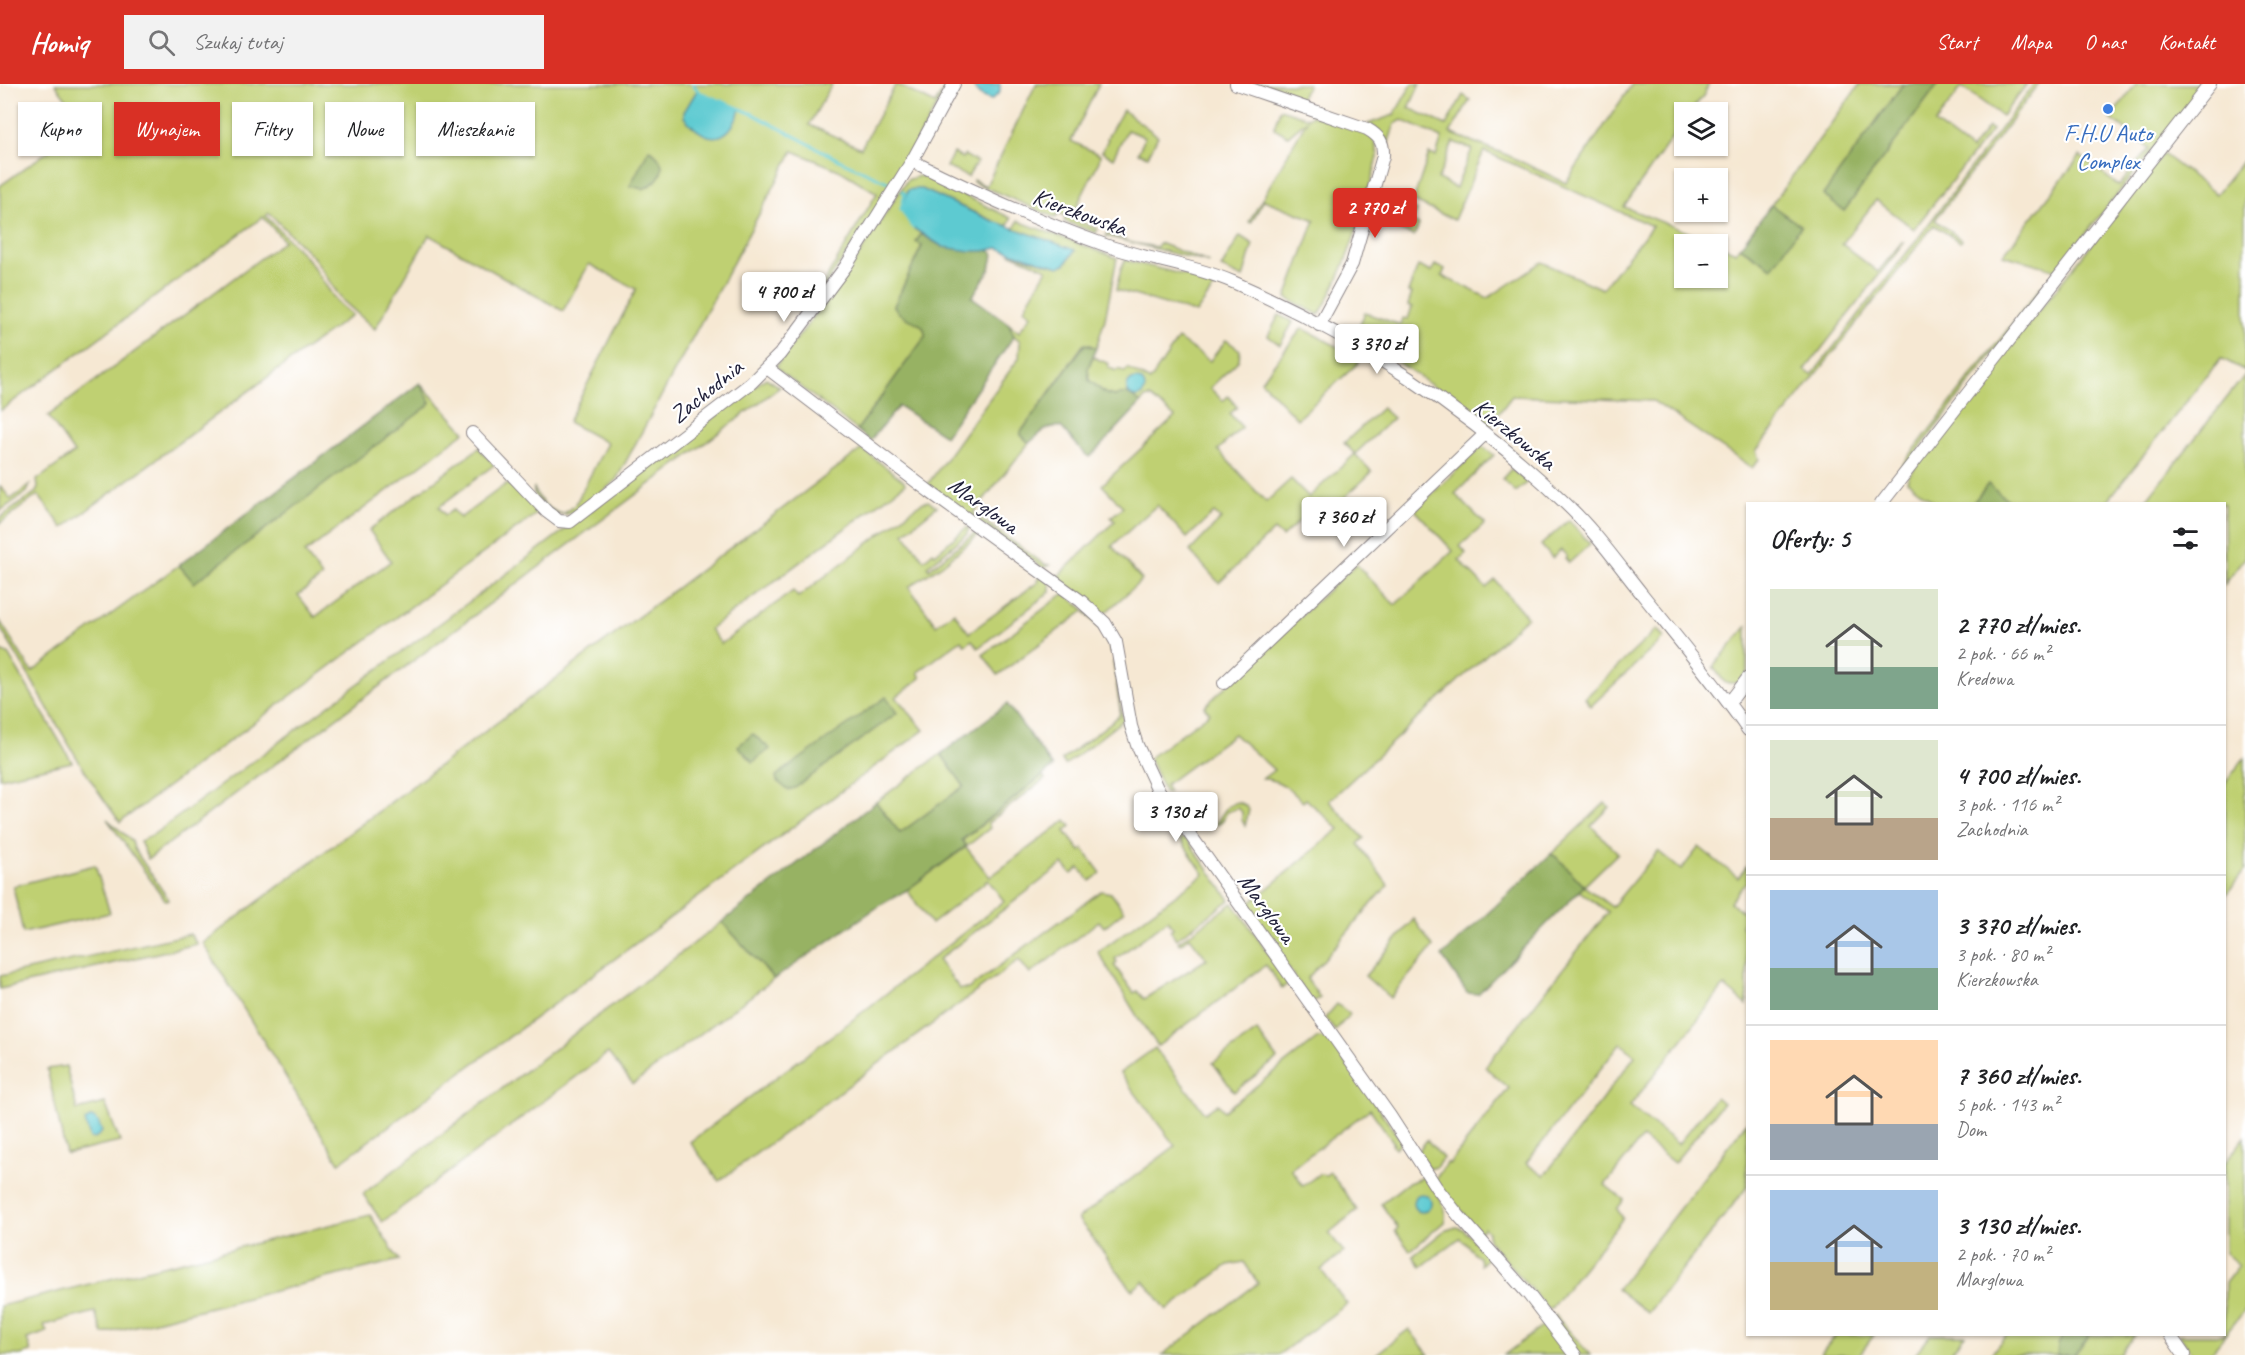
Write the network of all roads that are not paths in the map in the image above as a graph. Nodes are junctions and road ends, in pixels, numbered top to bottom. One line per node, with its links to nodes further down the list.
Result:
1 (954, 84): 4 (street, Zachodnia)
2 (1236, 84): 5 (street)
3 (2210, 84): 9 (street)
4 (912, 161): 5 (street, Kierzkowska); 6 (street, Zachodnia)
5 (1319, 325): 8 (street, Kierzkowska)
6 (767, 368): 7 (street, Zachodnia); 15 (street, Marglowa)
7 (472, 433)
8 (1485, 434): 11 (street); 12 (street, Kierzkowska)
9 (1883, 502)
10 (1746, 681): 12 (street)
11 (1224, 683)
12 (1729, 704): 13 (street, Kierzkowska)
13 (1746, 727)
14 (2171, 1336): 16 (street)
15 (1575, 1355)
16 (2184, 1355)

